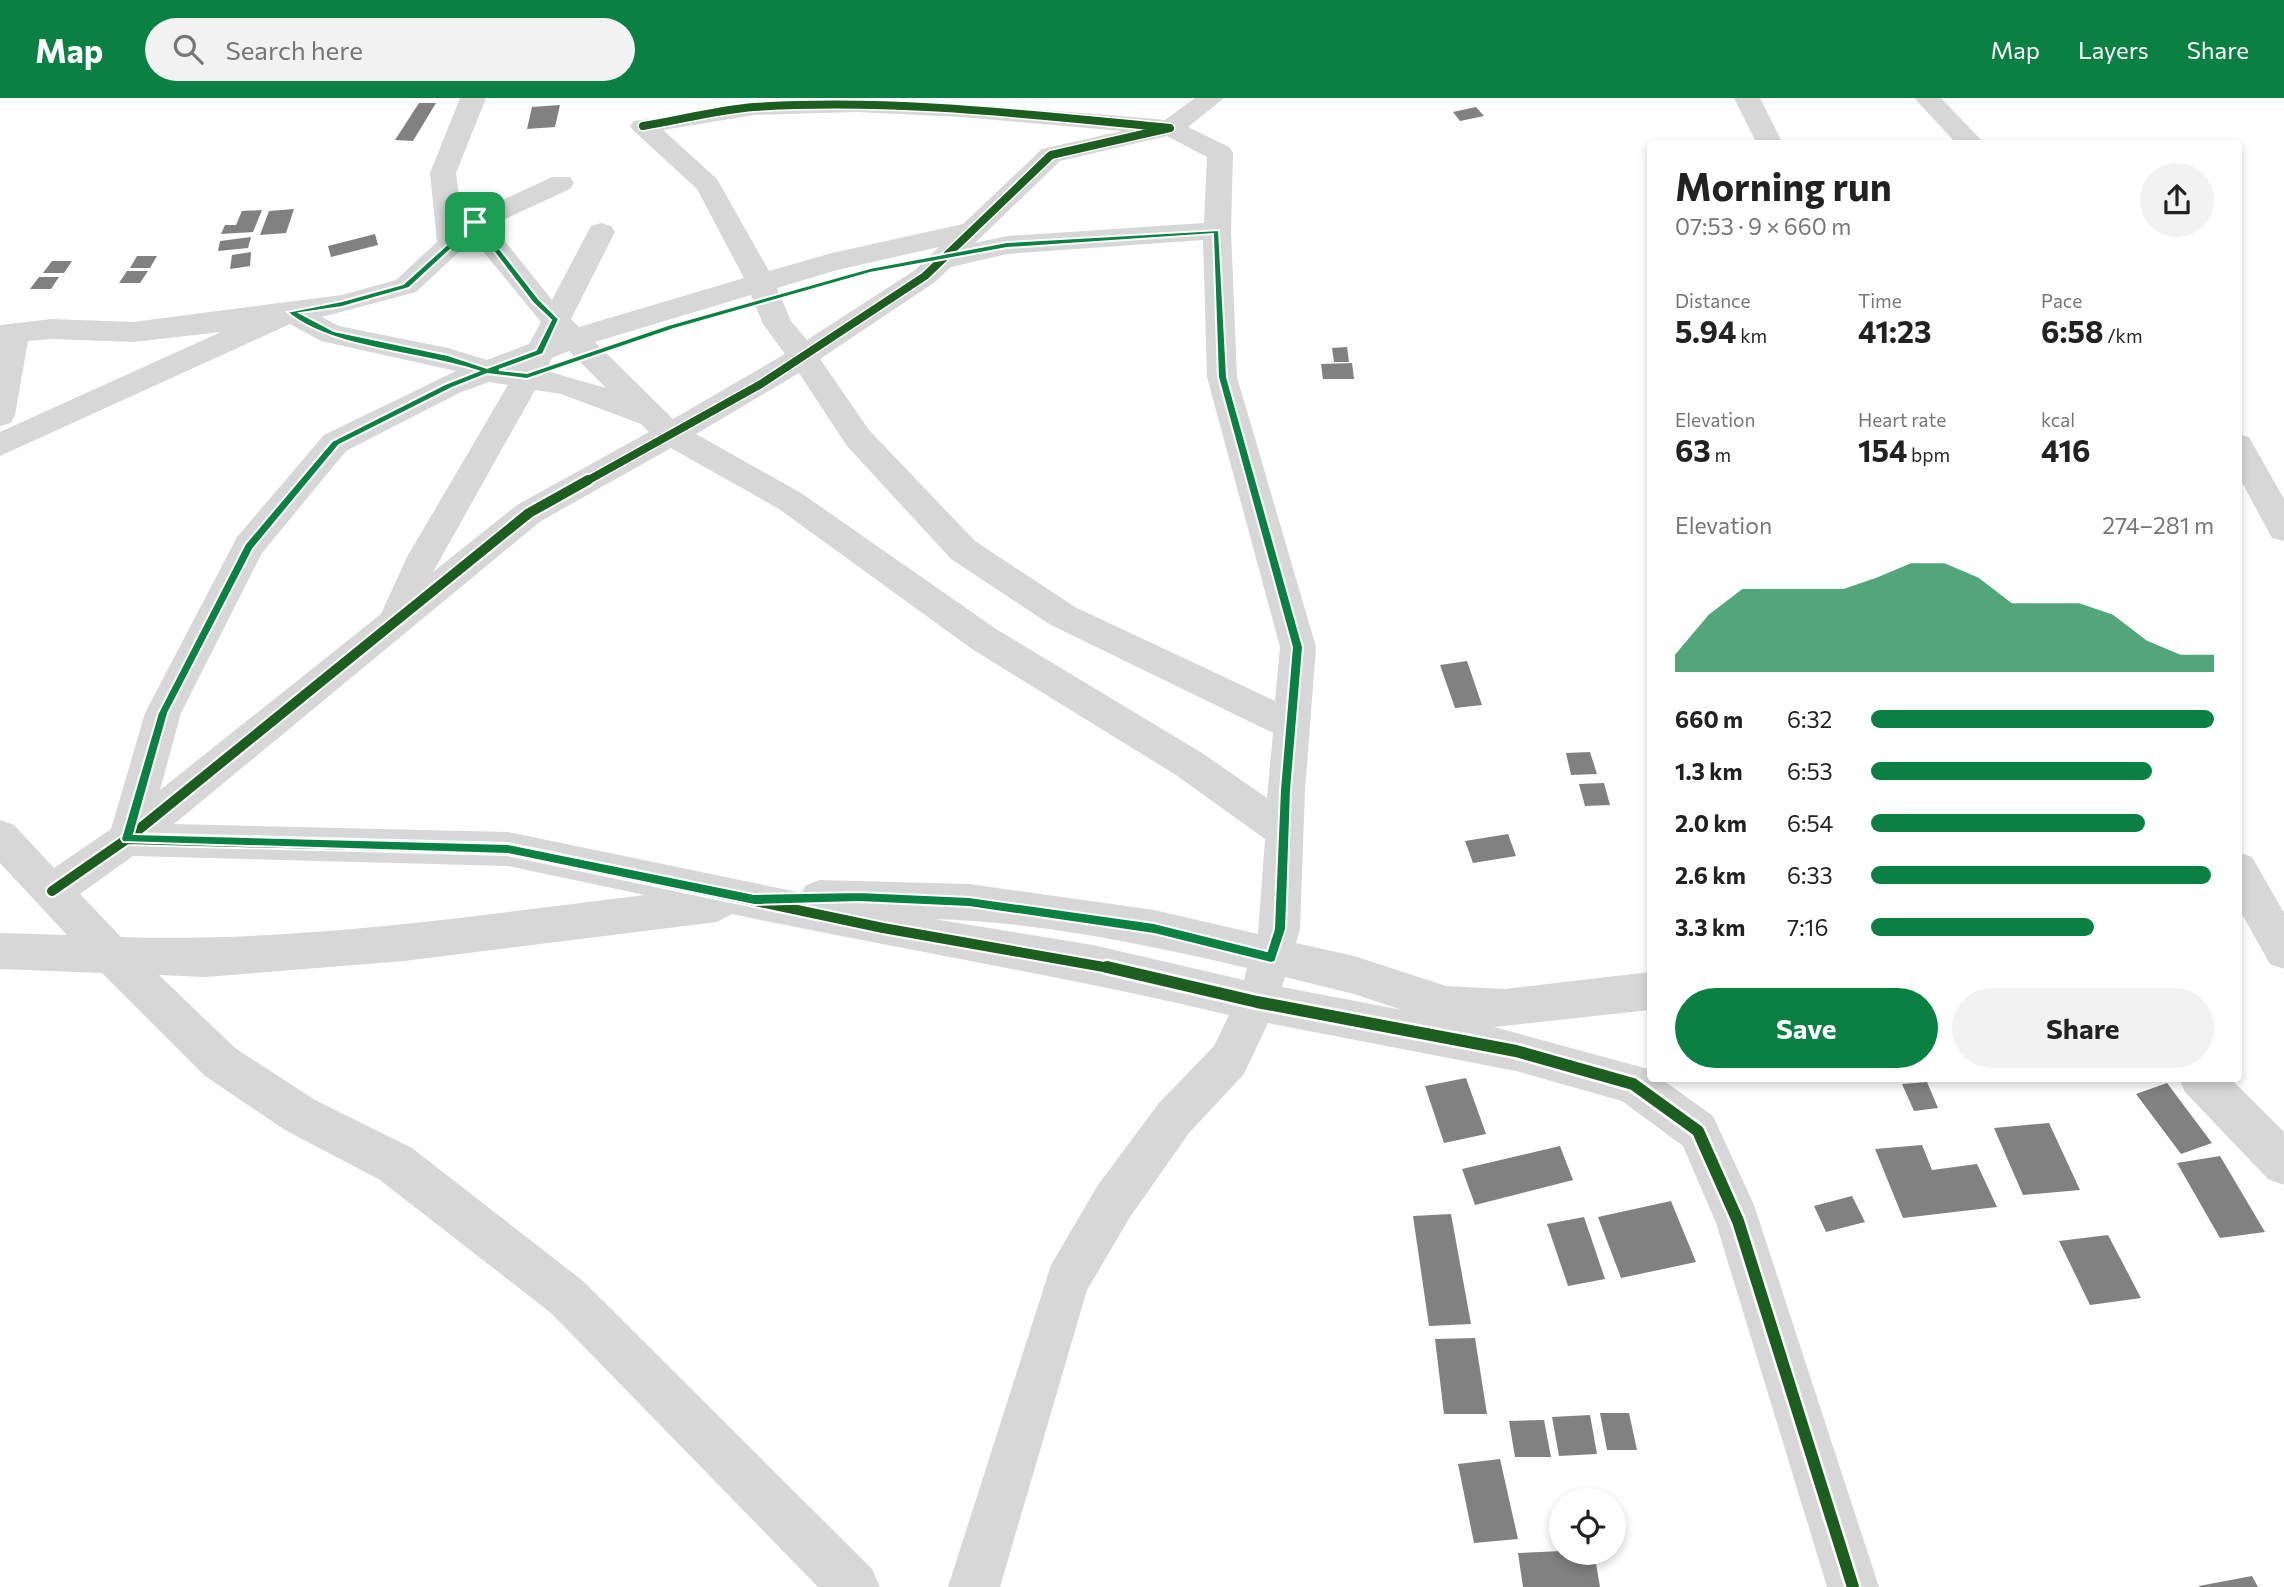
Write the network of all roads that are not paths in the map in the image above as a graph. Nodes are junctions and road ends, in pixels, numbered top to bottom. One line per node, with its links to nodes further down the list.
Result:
1 (473, 98): 16 (street)
2 (680, 98): 7 (street)
3 (1191, 98): 8 (street)
4 (1211, 98): 8 (street)
5 (1747, 98): 9 (street)
6 (1927, 98): 10 (street)
7 (643, 126): 8 (street); 18 (street)
8 (1170, 128): 13 (street); 14 (street)
9 (1768, 140)
10 (1968, 140)
11 (561, 183): 12 (street)
12 (475, 222): 16 (street); 21 (street)
13 (972, 231): 17 (street); 18 (street)
14 (1217, 231): 17 (street); 31 (street)
15 (601, 232): 21 (street)
16 (452, 244): 19 (street)
17 (939, 260): 18 (street); 22 (street)
18 (764, 292): 21 (street); 22 (street)
19 (291, 312): 20 (street); 24 (street); 27 (street)
20 (8, 334): 25 (street)
21 (574, 337): 23 (street); 26 (street)
22 (803, 356): 26 (street); 31 (street)
23 (534, 364): 24 (street); 26 (street); 30 (street)
24 (487, 371): 34 (street)
25 (0, 415)
26 (661, 425): 30 (street); 32 (street)
27 (0, 444)
28 (2242, 452): 29 (street)
29 (2284, 529)
30 (393, 625): 34 (street)
31 (1290, 725): 32 (street)
32 (1283, 831): 41 (street)
33 (0, 837): 36 (street)
34 (127, 839): 36 (street); 37 (street)
35 (2242, 876): 39 (street)
36 (51, 891): 40 (street)
37 (754, 900): 40 (street); 41 (street); 43 (street)
38 (0, 951): 40 (street)
39 (2284, 951)
40 (109, 952): 46 (street)
41 (1271, 958): 42 (street); 43 (street)
42 (1647, 991)
43 (1257, 1002): 47 (street); 48 (street)
44 (2204, 1082): 45 (street)
45 (2284, 1163)
46 (854, 1587)
47 (974, 1587)
48 (1853, 1587)

